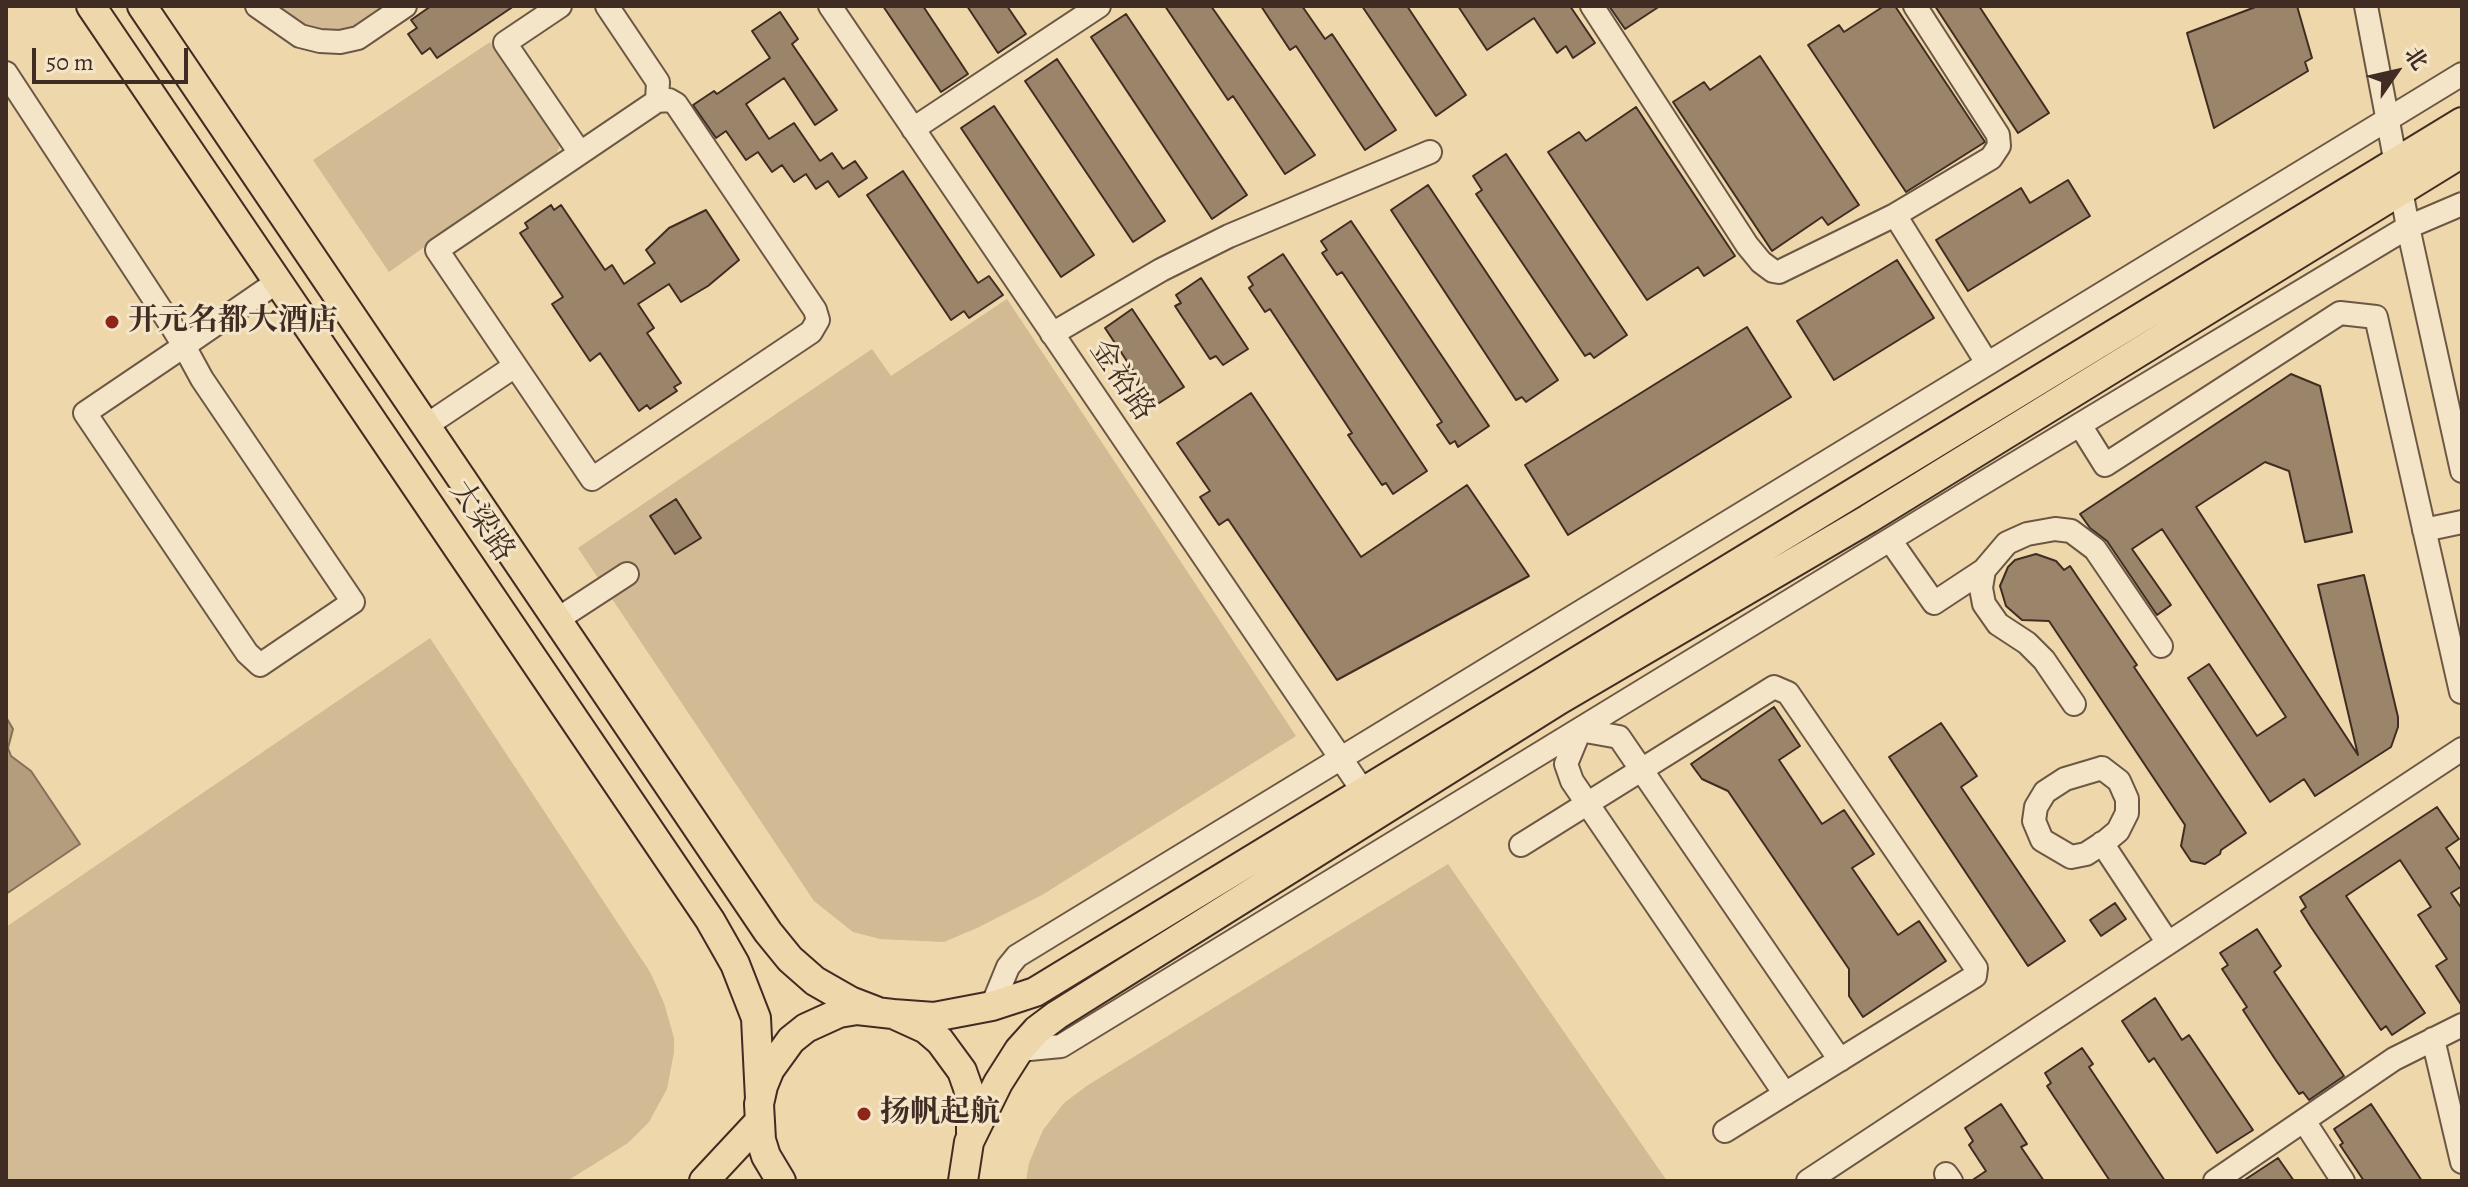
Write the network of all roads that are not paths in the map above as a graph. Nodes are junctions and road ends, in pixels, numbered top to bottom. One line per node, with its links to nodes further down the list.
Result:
1 (91, 6): 25 (main road, 大梁路)
2 (257, 6): 3 (street)
3 (405, 6)
4 (560, 6): 19 (street)
5 (607, 6): 14 (street)
6 (830, 6): 17 (street, 金裕路)
7 (1099, 6): 17 (street)
8 (1592, 6): 23 (street)
9 (1915, 6): 23 (street)
10 (2366, 6): 15 (street)
11 (148, 8): 30 (main road, 大梁路)
12 (6, 73): 27 (street)
13 (2462, 74): 15 (street)
14 (657, 101): 19 (street); 29 (street)
15 (2388, 119): 21 (street); 28 (street)
16 (2462, 122): 21 (main road)
17 (913, 129): 26 (street, 金裕路)
18 (1430, 152): 26 (street)
19 (580, 153): 29 (street)
20 (2462, 153): 21 (main road)
21 (2398, 178): 24 (street); 41 (main road); 47 (main road)
22 (2462, 204): 24 (street)
23 (1895, 215): 28 (street)
24 (2408, 227): 31 (street); 32 (street)
25 (277, 282): 27 (street); 59 (main road, 大梁路)
26 (1052, 334): 45 (street, 金裕路)
27 (184, 346): 27 (street)
28 (1987, 363): 45 (street)
29 (515, 366): 30 (street)
30 (427, 425): 38 (main road, 大梁路)
31 (2080, 425): 34 (street); 35 (street)
32 (2462, 471)
33 (2462, 522): 34 (street)
34 (2424, 530): 40 (street)
35 (1890, 540): 36 (street); 43 (street)
36 (1984, 570): 39 (street); 42 (street)
37 (627, 574): 38 (street)
38 (558, 619): 53 (main road, 大梁路)
39 (2161, 646)
40 (2461, 692)
41 (1559, 700): 43 (street); 56 (main road)
42 (2074, 704)
43 (1580, 730): 46 (street); 48 (street); 56 (street)
44 (2462, 749): 51 (street)
45 (1342, 760): 47 (street, 金裕路); 52 (street)
46 (1643, 769): 48 (street); 57 (street); 57 (street)
47 (1363, 791): 52 (main road)
48 (1587, 803): 50 (street); 58 (street)
49 (2102, 843): 49 (street); 51 (street)
50 (1521, 845)
51 (2168, 943): 68 (street)
52 (992, 1006): 53 (main road)
53 (884, 1012): 59 (main road); 62 (main road, 大梁路)
54 (2462, 1025): 55 (street)
55 (2433, 1039): 60 (street); 63 (street)
56 (1019, 1050): 62 (main road)
57 (1840, 1060): 58 (street)
58 (1785, 1094): 61 (street)
59 (760, 1111): 64 (main road); 65 (main road, 大梁路)
60 (2304, 1121): 69 (street); 70 (street)
61 (1725, 1131)
62 (969, 1142): 66 (main road); 67 (main road)
63 (2462, 1162)
64 (704, 1181)
65 (781, 1181)
66 (951, 1181)
67 (963, 1181)
68 (1808, 1181)
69 (2215, 1181)
70 (2343, 1181)

